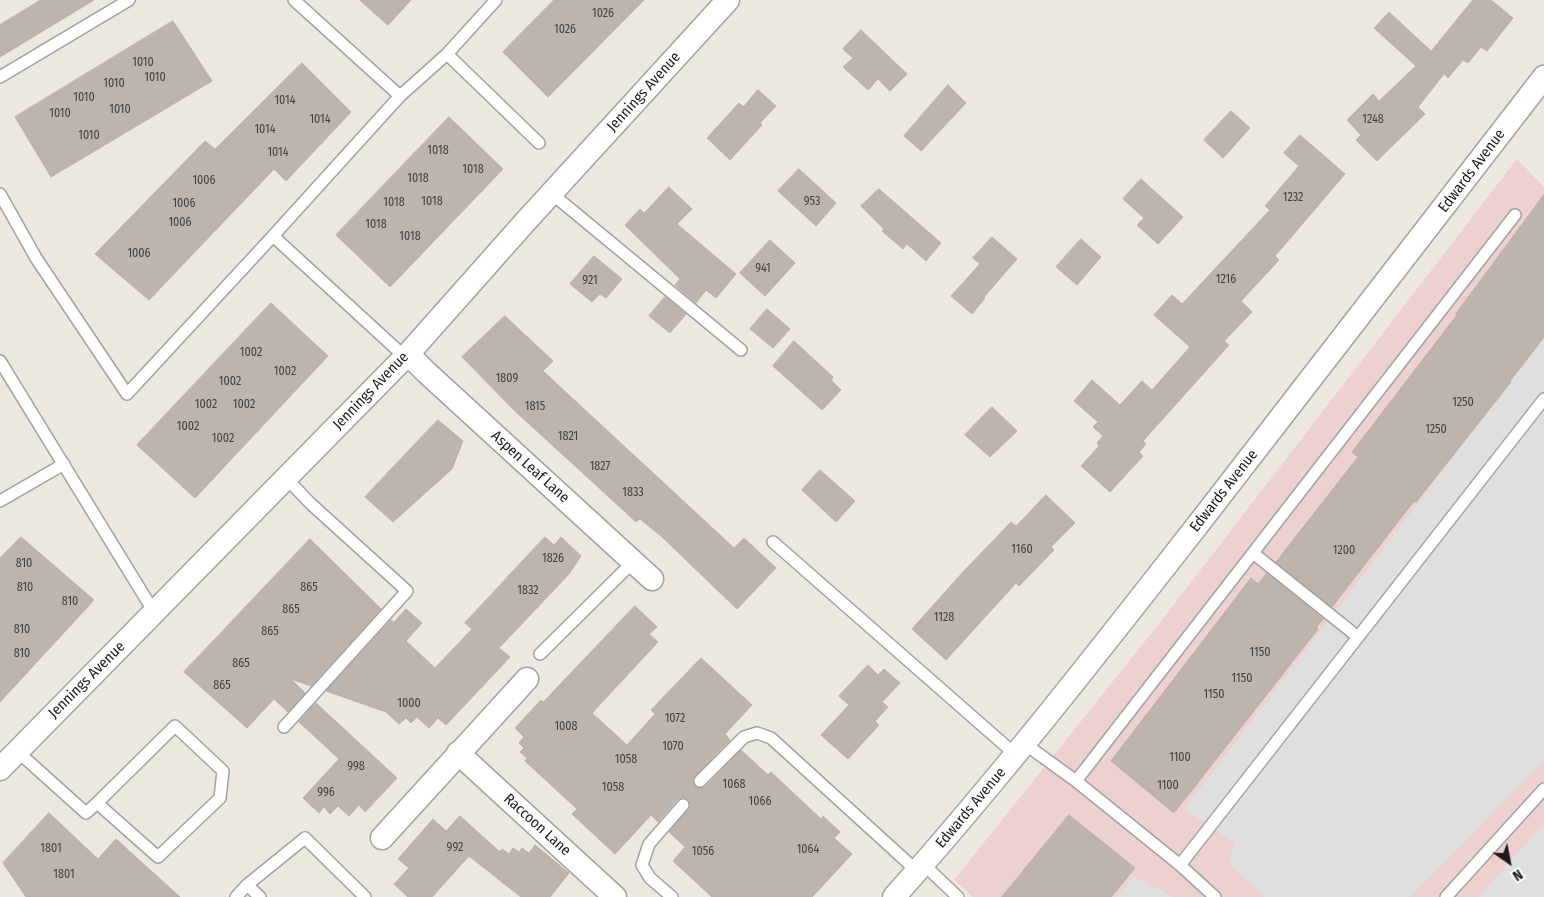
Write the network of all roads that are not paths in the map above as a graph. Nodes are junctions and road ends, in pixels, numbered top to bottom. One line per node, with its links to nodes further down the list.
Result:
1 (129, 0): 6 (lane)
2 (294, 0): 8 (lane)
3 (496, 0): 5 (lane)
4 (728, 0): 10 (street, Jennings Avenue)
5 (447, 54): 8 (lane); 9 (lane)
6 (0, 77)
7 (1544, 77): 30 (street, Edwards Avenue)
8 (400, 96): 13 (lane)
9 (539, 143)
10 (551, 193): 14 (lane); 15 (street, Jennings Avenue)
11 (0, 194): 13 (lane)
12 (1515, 215): 22 (lane)
13 (274, 236): 15 (lane)
14 (740, 350)
15 (406, 355): 19 (street, Jennings Avenue); 23 (street, Aspen Leaf Lane)
16 (0, 361): 18 (lane)
17 (1544, 399): 26 (lane)
18 (64, 464): 20 (lane); 25 (lane)
19 (286, 478): 25 (street, Jennings Avenue); 29 (lane)
20 (0, 501)
21 (774, 542): 30 (lane)
22 (1253, 553): 26 (lane); 35 (lane)
23 (634, 561): 24 (street, Aspen Leaf Lane); 27 (lane)
24 (652, 579)
25 (154, 612): 31 (street, Jennings Avenue)
26 (1358, 637): 40 (lane)
27 (540, 654)
28 (527, 680): 32 (street)
29 (284, 727)
30 (1020, 750): 35 (lane); 41 (street, Edwards Avenue)
31 (17, 751): 33 (street, Jennings Avenue); 37 (lane)
32 (458, 754): 39 (street); 46 (street, Raccoon Lane)
33 (0, 770)
34 (700, 781): 41 (lane)
35 (1076, 782): 40 (lane)
36 (1544, 789): 51 (lane)
37 (96, 802): 37 (lane)
38 (683, 805): 47 (lane)
39 (382, 838)
40 (1180, 865): 50 (lane)
41 (920, 868): 48 (street, Edwards Avenue); 49 (lane)
42 (247, 885): 43 (lane); 44 (lane); 45 (lane)
43 (236, 897)
44 (260, 897)
45 (365, 897)
46 (615, 897)
47 (672, 897)
48 (894, 897)
49 (958, 897)
50 (1215, 897)
51 (1446, 897)

